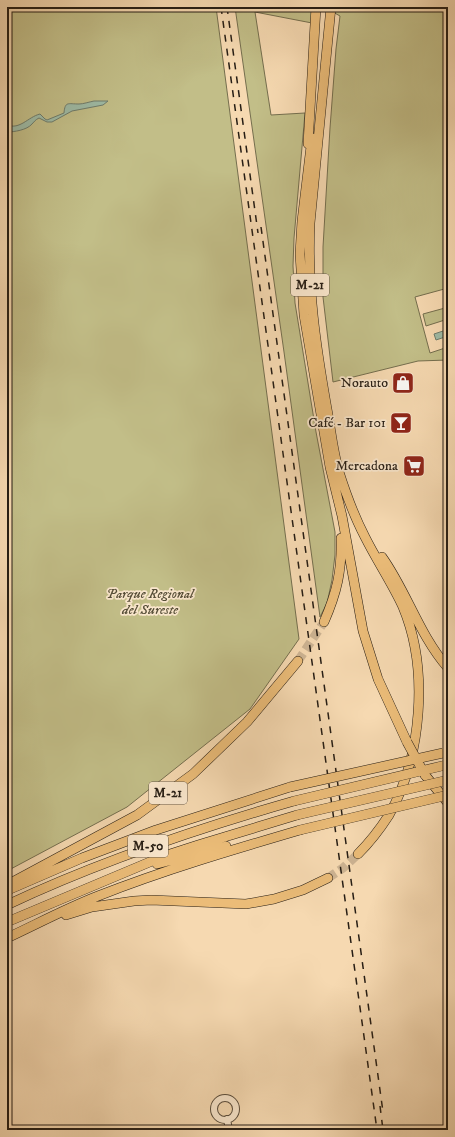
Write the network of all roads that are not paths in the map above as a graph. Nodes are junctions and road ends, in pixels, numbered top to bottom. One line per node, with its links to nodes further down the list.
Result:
1 (316, 7): 6 (highway)
2 (326, 7): 5 (highway, M-21)
3 (331, 7): 5 (highway, M-21)
4 (337, 7): 5 (highway)
5 (328, 39): 6 (highway, M-21); 8 (highway, M-21)
6 (306, 186): 7 (highway, M-21)
7 (334, 488): 9 (highway, M-21); 16 (highway, M-21, bridge)
8 (360, 526): 11 (highway); 18 (highway, M-21)
9 (324, 622)
10 (298, 661): 21 (highway, M-21)
11 (448, 668)
12 (446, 752): 22 (highway, M-50, bridge)
13 (447, 765): 23 (highway, M-50, bridge)
14 (448, 780): 19 (highway, M-50, bridge)
15 (448, 795): 17 (highway, M-50, bridge)
16 (448, 803)
17 (300, 830): 19 (highway); 25 (highway, M-50)
18 (358, 854)
19 (137, 867): 24 (highway, M-50)
20 (328, 878): 25 (highway)
21 (7, 884)
22 (7, 890)
23 (7, 905)
24 (7, 922)
25 (30, 927): 26 (highway, M-50)
26 (7, 938)
27 (448, 1101): 29 (street)
28 (227, 1119): 30 (street)
29 (448, 1120)
30 (229, 1130)

